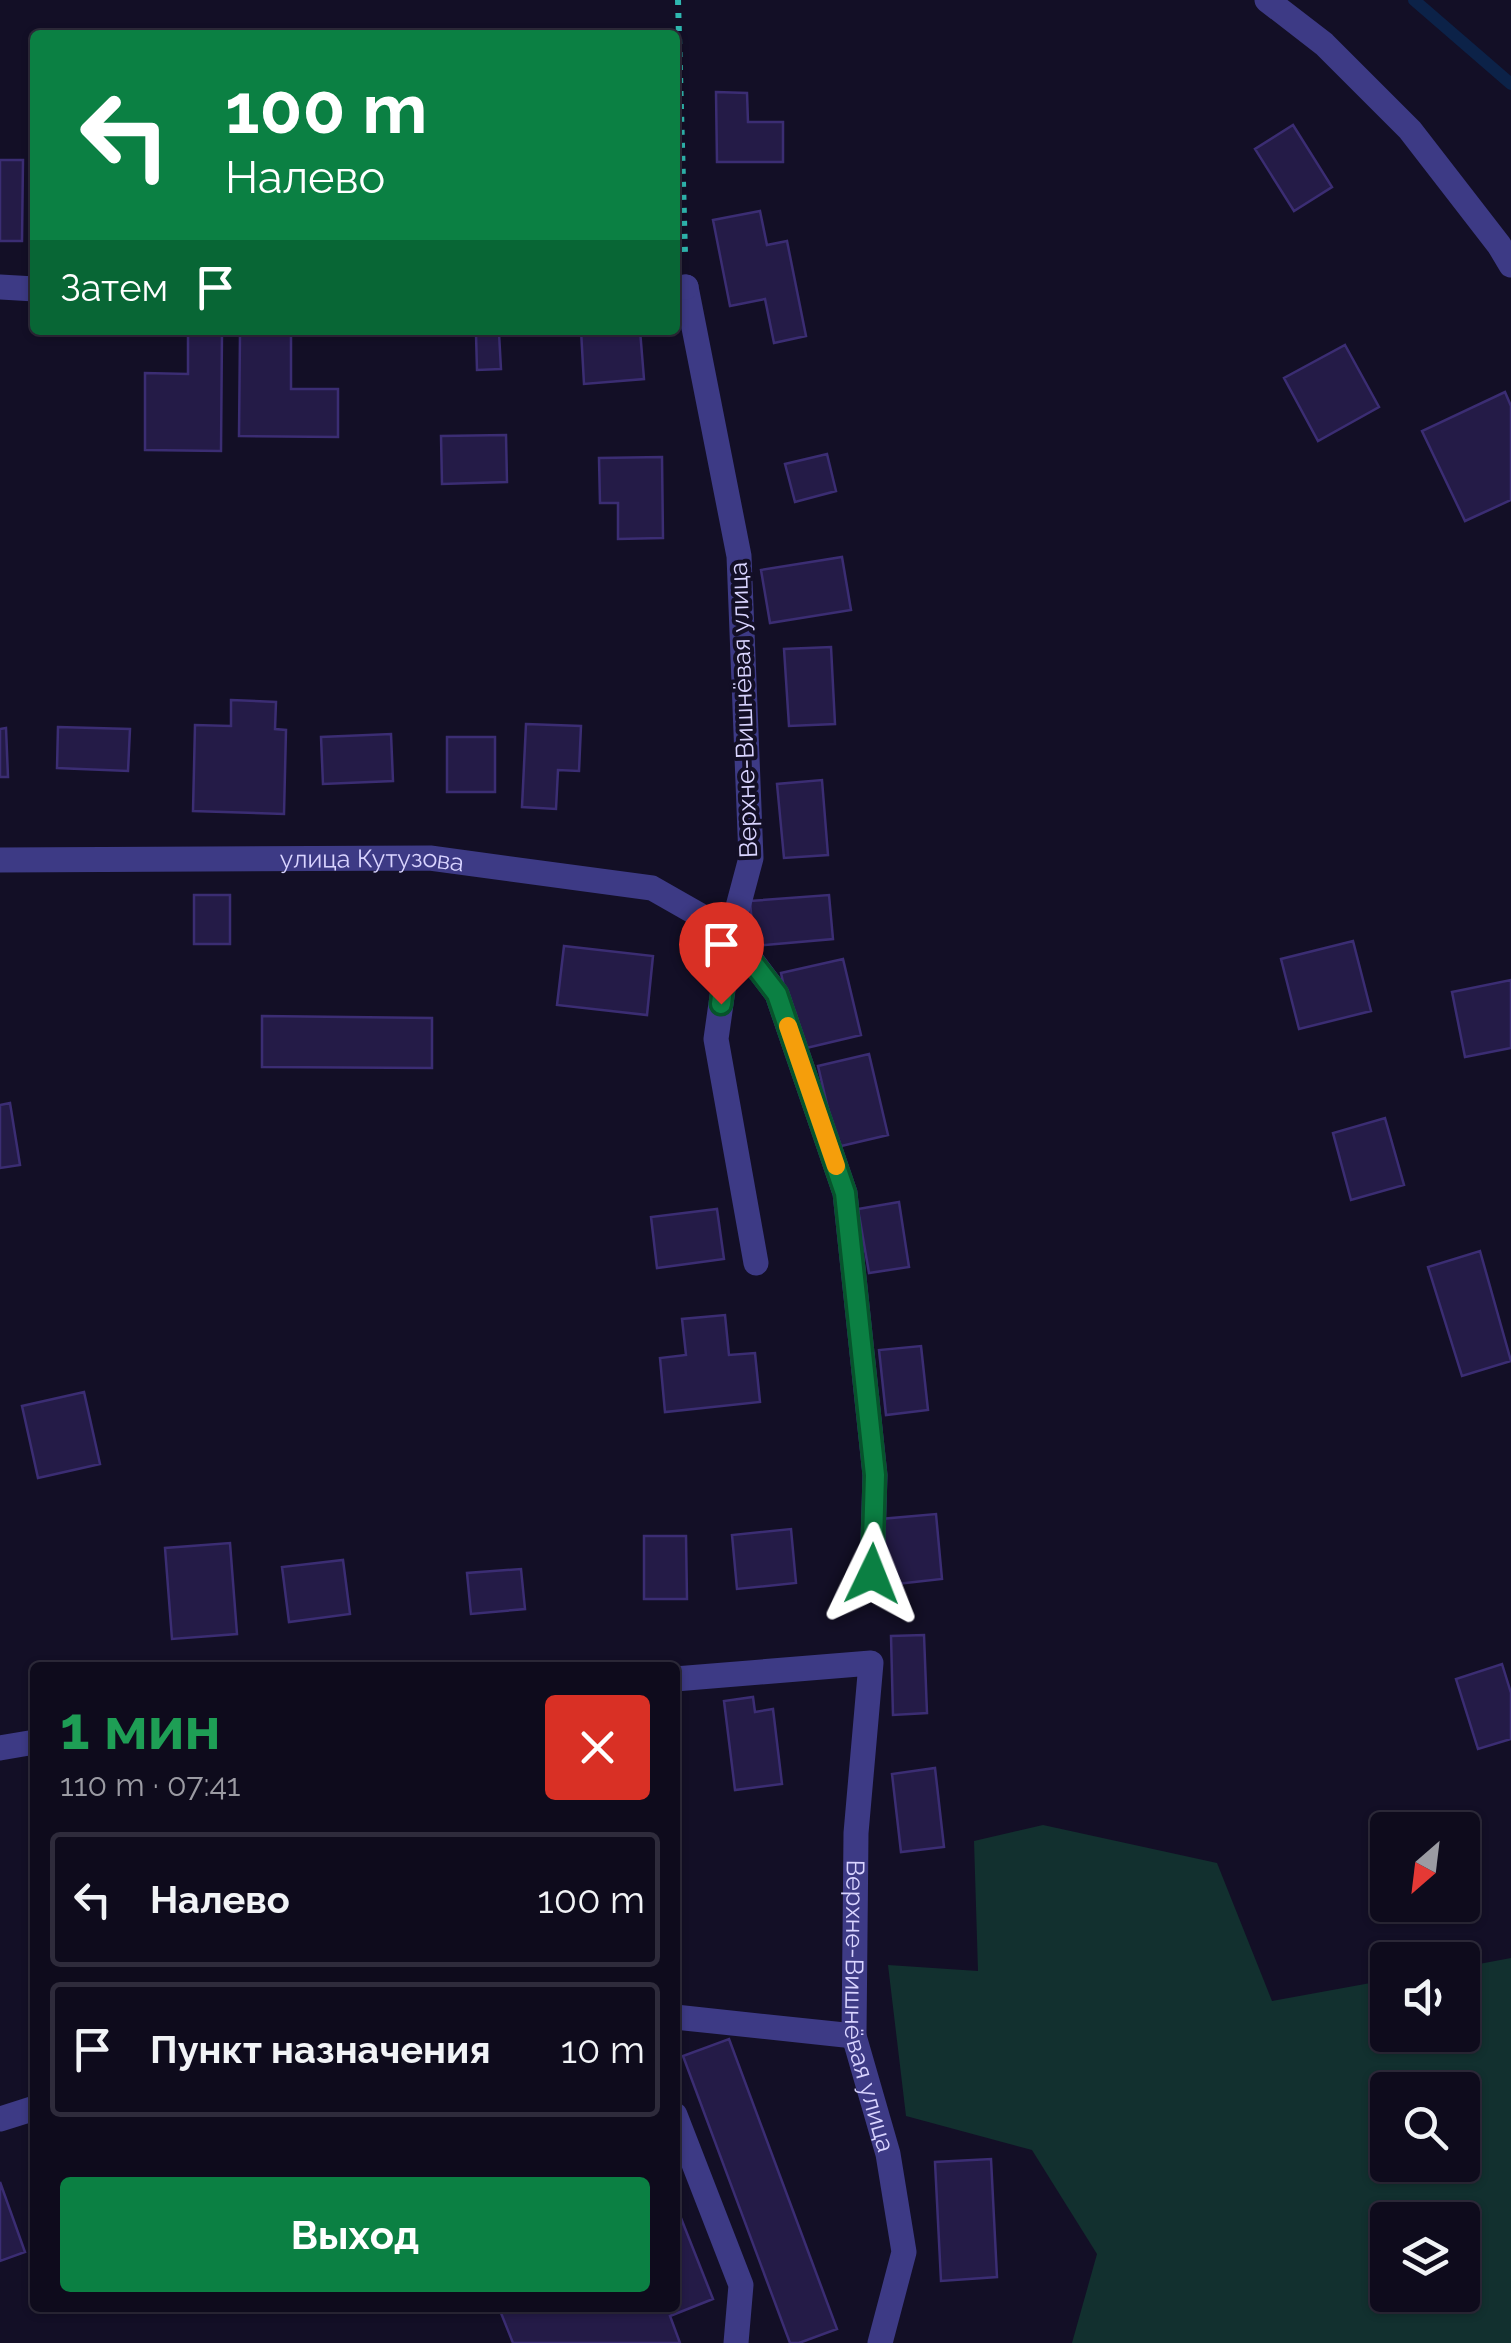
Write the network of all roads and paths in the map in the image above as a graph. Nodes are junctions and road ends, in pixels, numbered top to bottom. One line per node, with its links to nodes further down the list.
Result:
1 (678, 0): 3 (path)
2 (1267, 0): 4 (street)
3 (678, 30)
4 (1511, 265)
5 (0, 288): 7 (street)
6 (680, 288): 9 (street, Верхне-Вишнёвая улица)
7 (30, 289)
8 (0, 860): 9 (street, улица Кутузова)
9 (730, 933): 10 (street, Верхне-Вишнёвая улица); 11 (street)
10 (756, 1263)
11 (872, 1574)
12 (680, 1678): 16 (street, Верхне-Вишнёвая улица)
13 (30, 1743): 14 (street)
14 (0, 1748)
15 (680, 2019): 16 (street)
16 (854, 2036): 21 (street, Верхне-Вишнёвая улица)
17 (30, 2110): 18 (street)
18 (0, 2119)
19 (680, 2128): 20 (street)
20 (736, 2343)
21 (880, 2343)

